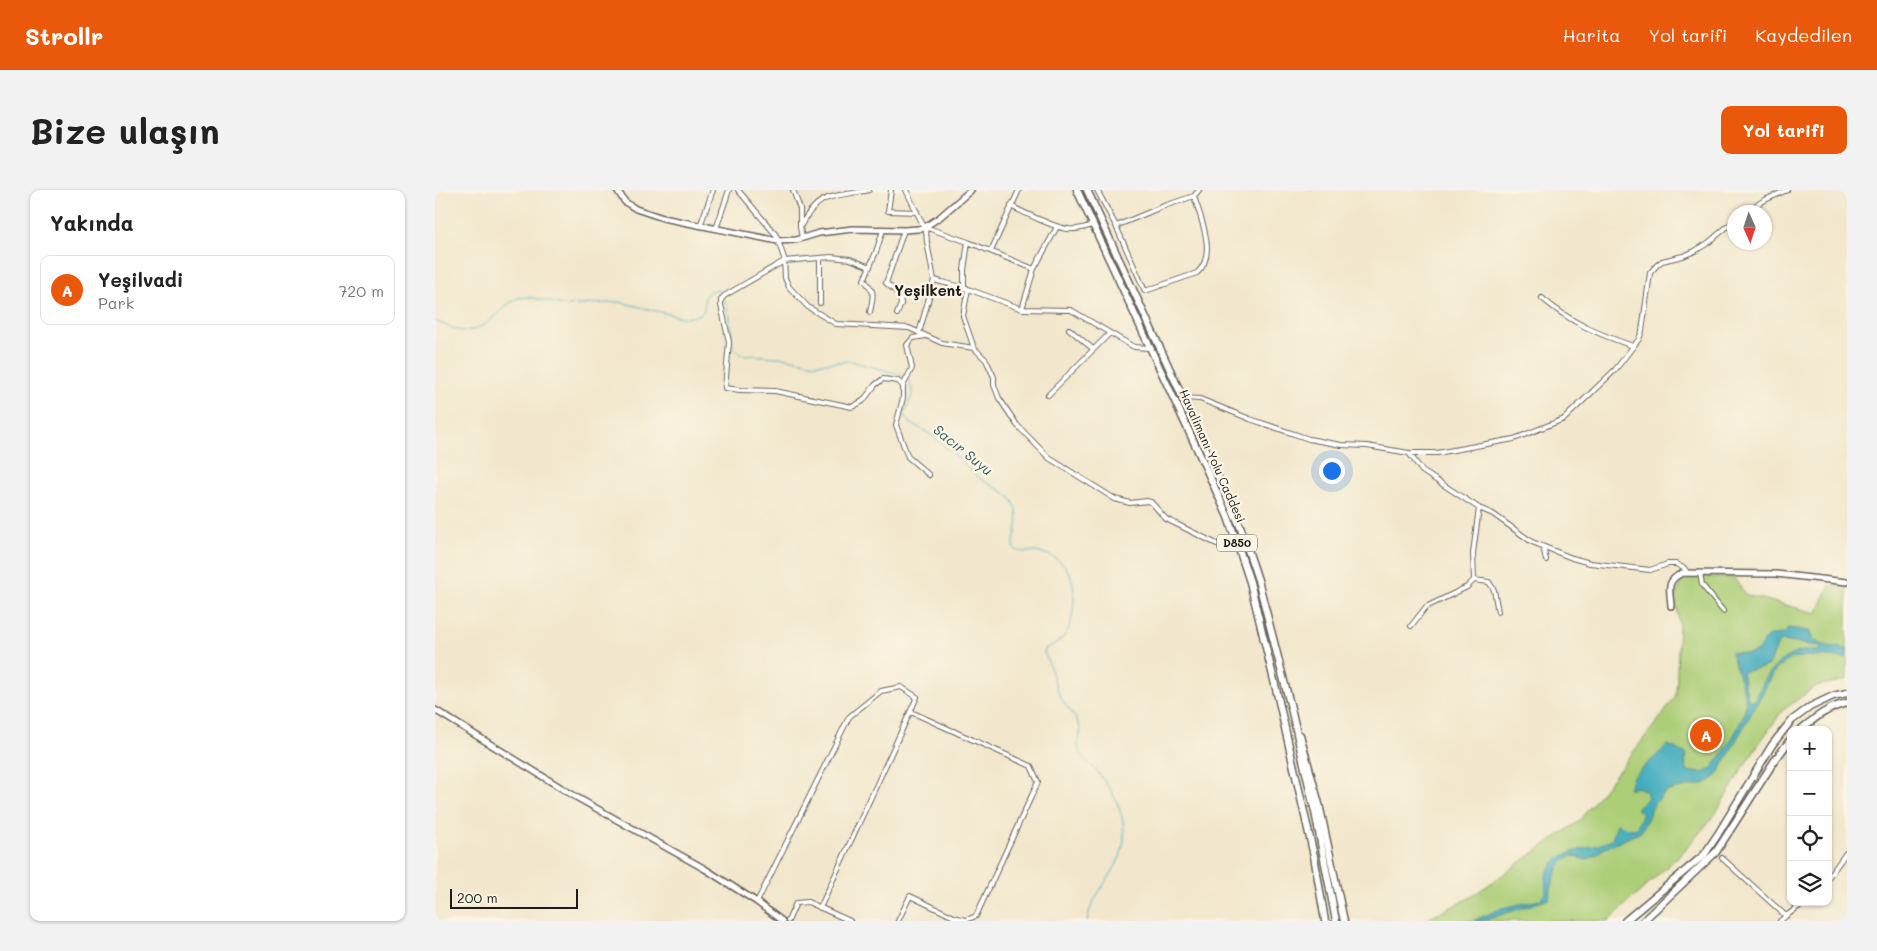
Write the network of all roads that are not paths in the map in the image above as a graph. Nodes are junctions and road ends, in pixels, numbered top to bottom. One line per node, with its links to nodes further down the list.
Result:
1 (617, 190): 24 (street)
2 (713, 190): 24 (street)
3 (729, 190): 30 (street)
4 (738, 190): 34 (street)
5 (793, 190): 26 (street)
6 (869, 190): 16 (street)
7 (891, 190): 22 (street)
8 (906, 190): 22 (street)
9 (971, 190): 27 (street)
10 (1019, 190): 21 (street)
11 (1077, 190): 23 (main road, Havalimanı Yolu Caddesi / D850)
12 (1087, 190): 58 (main road, Havalimanı Yolu Caddesi / D850)
13 (1097, 190): 25 (street)
14 (1199, 190): 19 (street)
15 (1787, 190): 17 (street)
16 (861, 191): 18 (street)
17 (1781, 191): 20 (street)
18 (843, 192): 26 (street)
19 (1194, 196): 25 (street); 25 (street)
20 (1756, 205)
21 (1011, 206): 28 (street); 36 (street)
22 (917, 212): 27 (street)
23 (1091, 225): 28 (street); 54 (main road, Havalimanı Yolu Caddesi / D850)
24 (700, 226): 30 (street)
25 (1116, 226)
26 (800, 227): 33 (street)
27 (925, 227): 32 (street); 35 (street); 41 (street)
28 (1057, 227): 40 (street)
29 (1727, 227): 52 (street)
30 (716, 229): 34 (street)
31 (883, 230): 32 (street); 33 (street); 39 (street)
32 (904, 230): 47 (street)
33 (802, 238): 34 (street)
34 (778, 241): 38 (street)
35 (968, 242): 36 (street); 42 (street)
36 (991, 250): 40 (street)
37 (820, 258): 38 (street); 39 (street); 44 (street)
38 (784, 261): 49 (street); 56 (street)
39 (870, 267): 46 (street)
40 (1034, 269): 45 (street)
41 (934, 280): 42 (street); 49 (street)
42 (967, 289): 45 (street); 53 (street)
43 (1542, 298): 52 (street)
44 (820, 302)
45 (1021, 309): 50 (street)
46 (870, 312)
47 (897, 314)
48 (1069, 329): 55 (street)
49 (919, 333): 51 (street)
50 (1110, 333): 54 (street); 55 (street)
51 (927, 336): 53 (street); 56 (street)
52 (1633, 346): 59 (street)
53 (975, 348): 63 (street)
54 (1149, 348): 63 (main road, Havalimanı Yolu Caddesi / D850)
55 (1093, 349): 57 (street)
56 (904, 384): 60 (street)
57 (1048, 395)
58 (1183, 398): 59 (street); 77 (main road, Havalimanı Yolu Caddesi / D850)
59 (1409, 453): 61 (street)
60 (929, 475)
61 (1479, 508): 62 (street); 67 (street)
62 (1543, 547): 64 (street); 65 (street)
63 (1240, 550): 91 (main road, Havalimanı Yolu Caddesi / D850)
64 (1545, 560)
65 (1687, 573): 66 (street); 69 (street)
66 (1700, 573): 68 (street); 70 (street)
67 (1474, 580): 71 (street); 72 (street)
68 (1847, 582)
69 (1671, 606)
70 (1723, 611)
71 (1498, 612)
72 (1411, 626)
73 (1847, 693): 94 (main road)
74 (1847, 703): 78 (main road)
75 (435, 710): 83 (street)
76 (911, 712): 83 (street); 85 (street); 90 (street)
77 (1292, 712): 92 (main road, Havalimanı Yolu Caddesi / D850); 93 (main road)
78 (1805, 726)
79 (1787, 744): 95 (main road)
80 (1847, 852): 82 (street)
81 (1722, 858): 86 (street)
82 (1832, 873)
83 (757, 902): 87 (street)
84 (1799, 906): 86 (street)
85 (820, 908): 88 (street); 89 (street)
86 (1785, 916): 96 (street)
87 (782, 921)
88 (788, 921)
89 (850, 921)
90 (898, 921)
91 (1325, 921)
92 (1336, 921)
93 (1344, 921)
94 (1625, 921)
95 (1643, 921)
96 (1780, 921)

